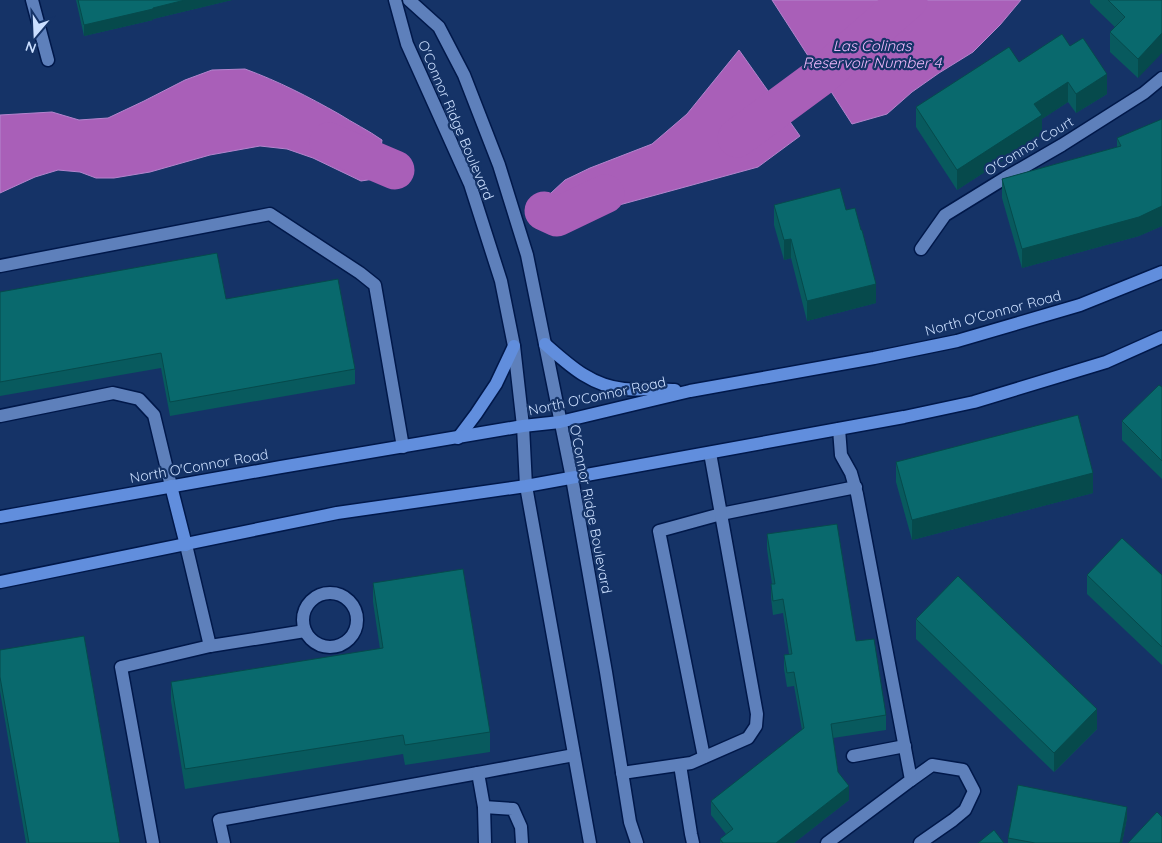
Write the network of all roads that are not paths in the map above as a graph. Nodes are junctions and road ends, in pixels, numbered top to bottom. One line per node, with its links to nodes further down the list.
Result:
1 (32, 0): 4 (street)
2 (395, 0): 11 (street, O'Connor Ridge Boulevard)
3 (409, 0): 10 (street, O'Connor Ridge Boulevard)
4 (48, 60)
5 (1162, 78): 6 (street, O'Connor Court)
6 (921, 249)
7 (0, 266): 18 (street)
8 (1162, 272): 12 (main road, North O'Connor Road)
9 (1162, 338): 16 (main road)
10 (545, 344): 12 (main road); 14 (street, O'Connor Ridge Boulevard)
11 (514, 346): 15 (street, O'Connor Ridge Boulevard); 17 (main road)
12 (690, 391): 14 (main road, North O'Connor Road)
13 (0, 416): 21 (street)
14 (560, 422): 15 (main road, North O'Connor Road); 20 (street, O'Connor Ridge Boulevard)
15 (523, 426): 17 (main road, North O'Connor Road); 22 (street, O'Connor Ridge Boulevard)
16 (839, 429): 19 (main road); 23 (street)
17 (458, 438): 18 (main road, North O'Connor Road)
18 (403, 447): 21 (main road, North O'Connor Road)
19 (710, 453): 20 (main road); 24 (street)
20 (572, 478): 22 (main road); 36 (street, O'Connor Ridge Boulevard)
21 (171, 486): 25 (main road, North O'Connor Road); 26 (main road)
22 (526, 486): 26 (main road); 31 (street, O'Connor Ridge Boulevard)
23 (856, 487): 24 (street); 30 (street)
24 (721, 514): 33 (street); 33 (street)
25 (0, 518)
26 (186, 545): 27 (main road); 29 (street)
27 (0, 582)
28 (305, 631): 28 (street); 29 (street)
29 (210, 646): 39 (street)
30 (904, 746): 32 (street); 37 (street)
31 (574, 755): 35 (street); 43 (street, O'Connor Ridge Boulevard)
32 (853, 756)
33 (704, 757): 34 (street)
34 (680, 765): 36 (street); 45 (street)
35 (478, 773): 38 (street); 40 (street)
36 (622, 773): 44 (street, O'Connor Ridge Boulevard)
37 (911, 780): 46 (street); 47 (street)
38 (484, 807): 41 (street); 42 (street)
39 (153, 843)
40 (224, 843)
41 (485, 843)
42 (522, 843)
43 (590, 843)
44 (637, 843)
45 (693, 843)
46 (827, 843)
47 (920, 843)

